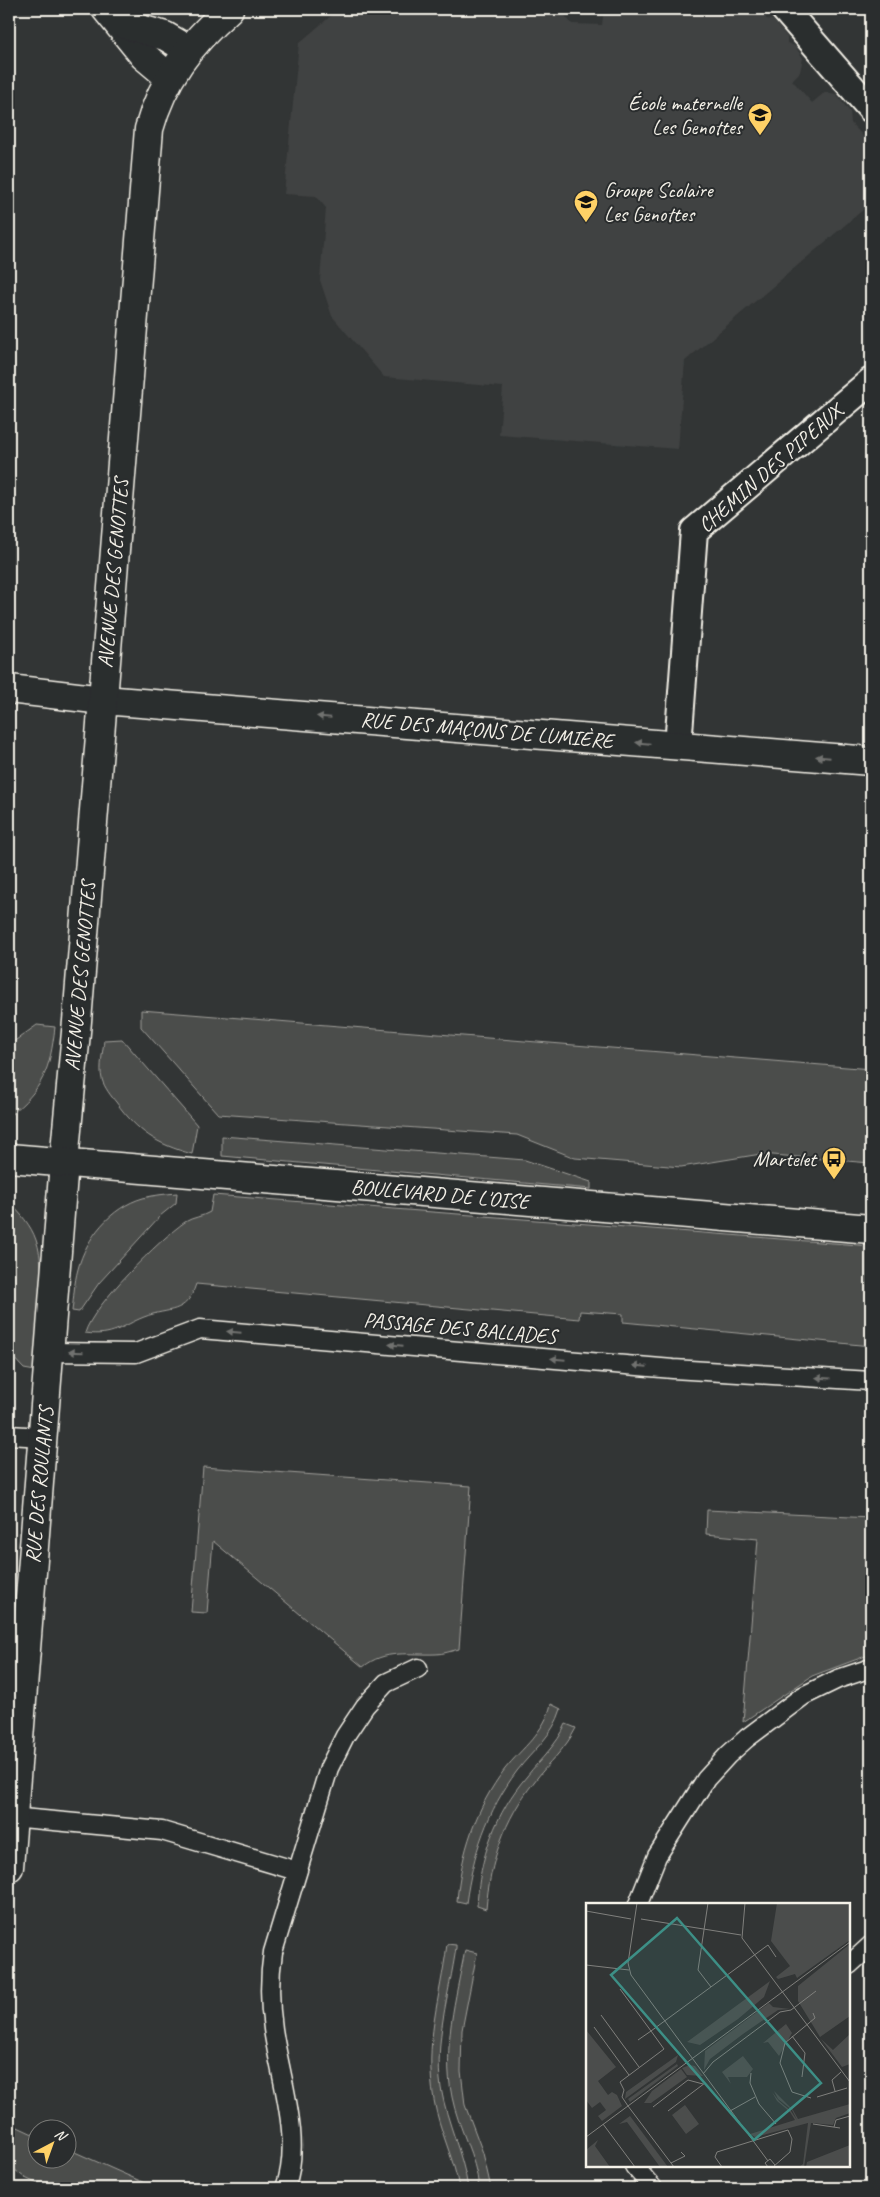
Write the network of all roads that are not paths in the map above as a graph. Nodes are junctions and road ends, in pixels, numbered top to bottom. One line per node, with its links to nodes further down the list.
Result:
1 (229, 9): 4 (street, AVENUE DES GENOTTES)
2 (784, 9): 6 (street)
3 (109, 12): 4 (street); 5 (street)
4 (189, 50): 5 (street, AVENUE DES GENOTTES)
5 (169, 77): 9 (street, AVENUE DES GENOTTES)
6 (871, 109)
7 (871, 381): 10 (street, CHEMIN DES PIPEAUX)
8 (9, 688): 9 (street, RUE DES MAÇONS DE LUMIÈRE)
9 (103, 700): 10 (street, RUE DES MAÇONS DE LUMIÈRE, one-way to 9); 13 (street, AVENUE DES GENOTTES)
10 (678, 746): 11 (street, RUE DES MAÇONS DE LUMIÈRE, one-way to 10)
11 (871, 761)
12 (9, 1158): 13 (street, BOULEVARD DE L'OISE)
13 (64, 1162): 14 (street, BOULEVARD DE L'OISE); 15 (street, RUE DES ROULANTS)
14 (871, 1229)
15 (49, 1352): 16 (lane, PASSAGE DES BALLADES, one-way to 15); 18 (street, RUE DES ROULANTS)
16 (871, 1380)
17 (9, 1435): 18 (lane)
18 (42, 1437): 21 (street, RUE DES ROULANTS)
19 (418, 1668): 23 (lane)
20 (871, 1668): 24 (lane)
21 (12, 1817): 22 (street, RUE DES ROULANTS); 23 (lane)
22 (9, 1867)
23 (296, 1872): 28 (lane)
24 (638, 1903)
25 (871, 1945): 26 (lane)
26 (850, 1964)
27 (635, 2167): 29 (lane)
28 (286, 2188)
29 (653, 2188)

